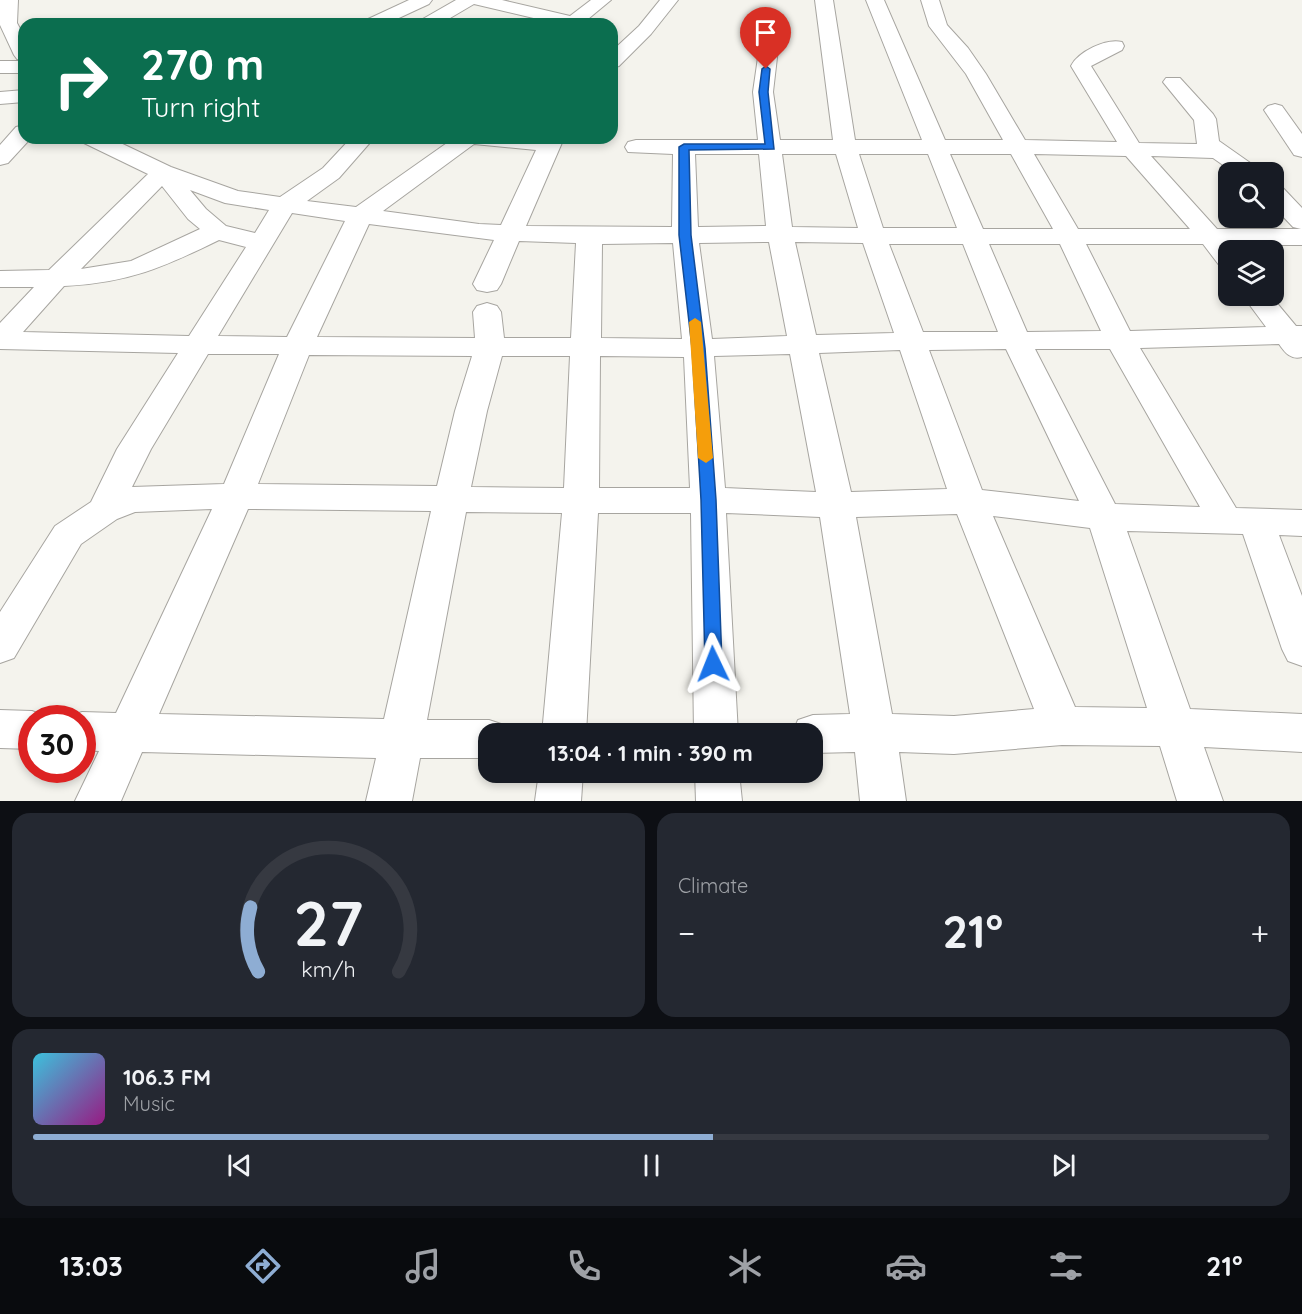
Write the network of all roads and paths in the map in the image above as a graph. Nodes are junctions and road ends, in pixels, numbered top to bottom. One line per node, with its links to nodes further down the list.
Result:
1 (9, 0): 16 (street)
2 (423, 0): 10 (street)
3 (468, 0): 11 (street)
4 (480, 0): 12 (street)
5 (602, 0): 13 (street)
6 (669, 0): 18 (street)
7 (824, 0): 30 (street)
8 (874, 0): 15 (street)
9 (930, 0): 15 (street)
10 (385, 18)
11 (437, 18)
12 (552, 18)
13 (579, 18)
14 (772, 23): 33 (street)
15 (914, 27): 34 (street); 35 (street)
16 (18, 43)
17 (1115, 46): 36 (street)
18 (618, 53)
19 (0, 67): 20 (street)
20 (18, 67)
21 (1173, 82): 38 (street)
22 (18, 93): 23 (street)
23 (0, 98)
24 (1275, 110): 37 (street)
25 (18, 138): 39 (street)
26 (114, 144): 41 (street)
27 (358, 144): 43 (street)
28 (460, 144): 44 (street)
29 (551, 144): 47 (street)
30 (845, 146): 33 (street); 34 (street); 54 (street)
31 (636, 147): 32 (street)
32 (684, 147): 33 (street); 49 (street)
33 (770, 147): 48 (street)
34 (935, 147): 35 (street); 50 (street)
35 (1017, 147): 36 (street); 51 (street)
36 (1132, 149): 38 (street); 52 (street)
37 (1302, 150)
38 (1216, 151): 40 (street)
39 (0, 158)
40 (1233, 162)
41 (163, 172): 43 (street); 46 (street); 58 (street)
42 (1284, 203): 45 (street)
43 (285, 206): 44 (street); 56 (street)
44 (360, 216): 47 (street); 67 (street)
45 (1302, 222)
46 (217, 231): 56 (street); 58 (street)
47 (508, 234): 53 (street); 68 (street)
48 (780, 234): 49 (street); 54 (street); 65 (street)
49 (685, 235): 53 (street); 70 (street)
50 (972, 235): 51 (street); 54 (street); 61 (street)
51 (1069, 235): 52 (street); 62 (street)
52 (1210, 236): 55 (street); 57 (street)
53 (589, 237): 69 (street)
54 (875, 237): 63 (street)
55 (1302, 237)
56 (260, 243): 66 (street)
57 (1218, 246)
58 (57, 278): 59 (street); 66 (street)
59 (0, 279)
60 (1266, 306): 64 (street)
61 (1016, 340): 62 (street); 63 (street); 78 (street)
62 (1120, 340): 64 (street); 79 (street)
63 (911, 341): 65 (street); 75 (street)
64 (1297, 342)
65 (802, 344): 70 (street); 76 (street)
66 (198, 345): 67 (street); 77 (street)
67 (298, 345): 68 (street); 71 (street)
68 (490, 345): 69 (street); 72 (street)
69 (585, 347): 70 (street); 74 (street)
70 (698, 348): 73 (street)
71 (236, 496): 72 (street); 77 (street); 90 (street)
72 (451, 498): 74 (street); 94 (street)
73 (708, 500): 74 (street); 76 (street); 84 (street)
74 (581, 501): 83 (street)
75 (969, 501): 76 (street); 78 (street); 85 (street)
76 (836, 505): 91 (street)
77 (104, 510): 81 (street)
78 (1104, 517): 79 (street); 86 (street)
79 (1240, 521): 80 (street); 82 (street)
80 (1302, 523)
81 (0, 646)
82 (1302, 649)
83 (565, 723)
84 (716, 723)
85 (1062, 726): 86 (street); 91 (street)
86 (1176, 727): 92 (street); 103 (street)
87 (0, 729): 88 (street)
88 (18, 730)
89 (96, 731): 90 (street)
90 (129, 732): 94 (street); 98 (street)
91 (874, 732): 93 (street); 102 (street)
92 (1302, 733)
93 (823, 734)
94 (402, 740): 95 (street); 99 (street)
95 (478, 740)
96 (560, 783): 100 (street)
97 (718, 783): 101 (street)
98 (98, 801)
99 (389, 801)
100 (558, 801)
101 (719, 801)
102 (883, 801)
103 (1200, 801)

